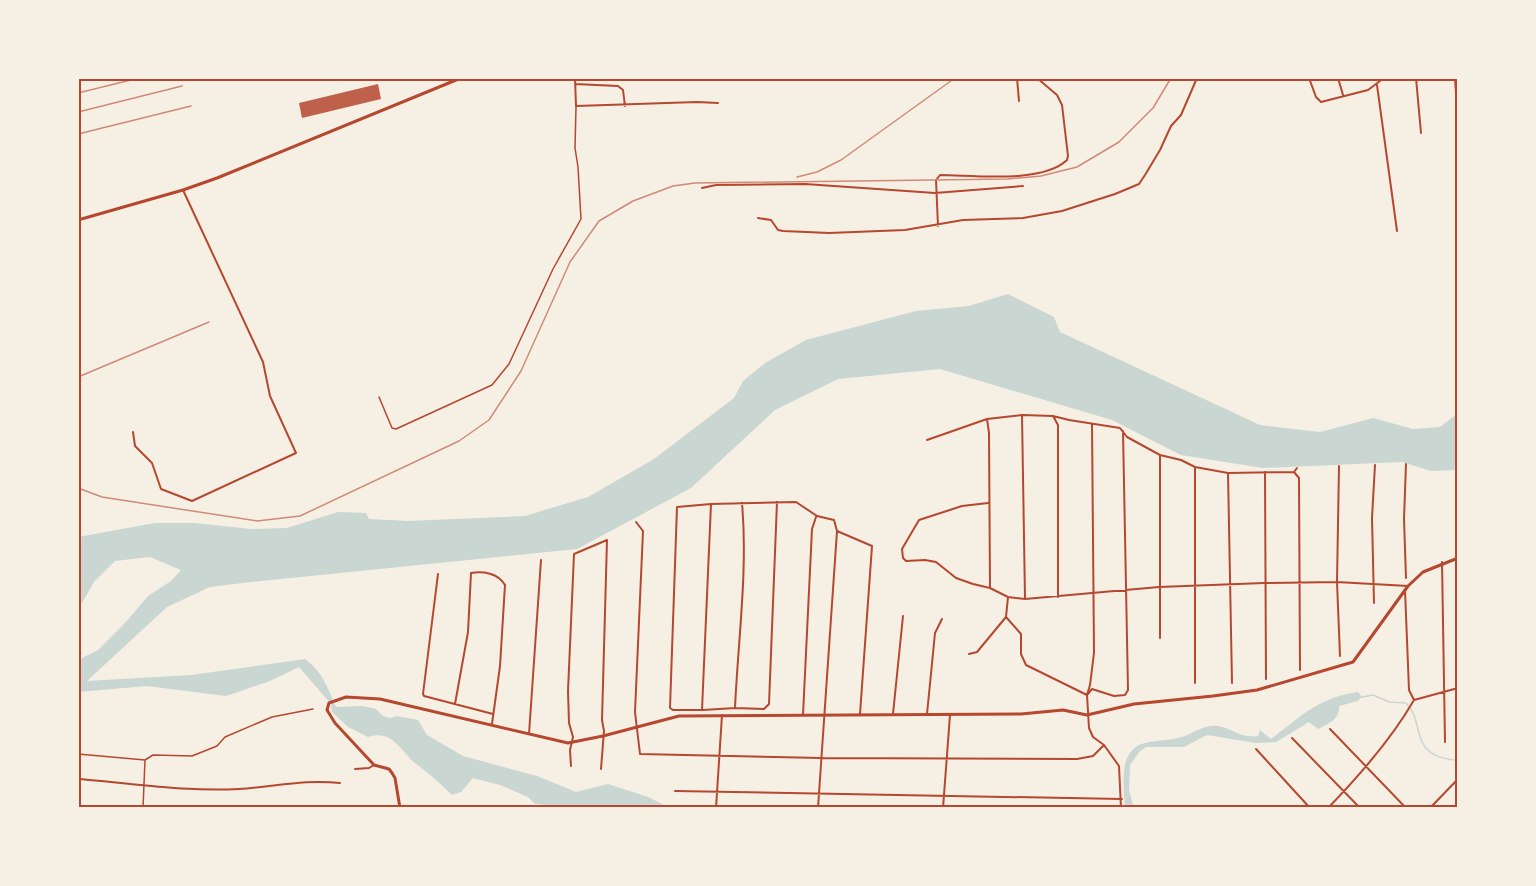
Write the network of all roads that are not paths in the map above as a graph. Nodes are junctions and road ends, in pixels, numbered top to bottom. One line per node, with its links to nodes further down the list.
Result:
1 (461, 78): 24 (street)
2 (494, 78): 12 (street)
3 (575, 78): 13 (street)
4 (1017, 78): 16 (street)
5 (1037, 78): 25 (street)
6 (1197, 78): 28 (street)
7 (1309, 78): 15 (street)
8 (1338, 78): 15 (street)
9 (1384, 78): 14 (street)
10 (1416, 78): 21 (street)
11 (1455, 78): 20 (street)
12 (475, 79)
13 (575, 84): 18 (street); 19 (street)
14 (1377, 85): 15 (street); 29 (street)
15 (1343, 97)
16 (1019, 101)
17 (718, 103): 19 (street)
18 (576, 106): 19 (street); 30 (lane)
19 (625, 106)
20 (1458, 124)
21 (1421, 133)
22 (1023, 186): 25 (street)
23 (702, 188): 25 (street)
24 (183, 190): 27 (street); 36 (street)
25 (936, 193): 28 (street)
26 (758, 218): 28 (street)
27 (78, 220)
28 (938, 226)
29 (1397, 231)
30 (379, 397)
31 (1022, 415): 32 (street); 33 (street); 72 (street)
32 (1053, 416): 34 (street); 71 (street)
33 (987, 418): 37 (street); 49 (street)
34 (1092, 424): 35 (street); 69 (street)
35 (1123, 430): 38 (street); 68 (street)
36 (132, 432)
37 (927, 441)
38 (1160, 455): 42 (street); 65 (street)
39 (1406, 464): 58 (street)
40 (1375, 465): 62 (street)
41 (1339, 466): 59 (street)
42 (1195, 467): 46 (street); 63 (street)
43 (1297, 468): 45 (street)
44 (1265, 472): 45 (street); 46 (street); 60 (street)
45 (1294, 472): 61 (street)
46 (1228, 473): 64 (street)
47 (777, 502): 48 (street); 51 (street); 89 (street)
48 (742, 503): 50 (street); 89 (street)
49 (988, 503): 66 (street); 66 (street)
50 (711, 504): 91 (street); 91 (street)
51 (816, 516): 53 (street); 100 (street)
52 (636, 522): 103 (street)
53 (837, 531): 93 (street); 94 (street)
54 (1458, 558): 56 (street)
55 (540, 560): 105 (street)
56 (1442, 562): 67 (street); 85 (street)
57 (438, 574): 88 (street)
58 (1406, 578)
59 (1337, 582): 61 (street); 62 (street); 79 (street)
60 (1264, 583): 61 (street); 64 (street); 81 (street)
61 (1299, 583): 80 (street)
62 (1373, 584): 67 (street); 73 (street)
63 (1195, 585): 64 (street); 65 (street); 82 (street)
64 (1229, 585): 83 (street)
65 (1159, 587): 68 (street); 77 (street)
66 (990, 588): 70 (street)
67 (1406, 588): 87 (street); 101 (street)
68 (1125, 591): 69 (street); 86 (street)
69 (1094, 593): 71 (street); 86 (street)
70 (1008, 597): 72 (street); 75 (street)
71 (1058, 597): 72 (street)
72 (1025, 599)
73 (1374, 603)
74 (903, 616): 95 (street)
75 (1006, 617): 78 (street); 86 (street)
76 (942, 619): 96 (street)
77 (1160, 638)
78 (969, 654)
79 (1340, 656)
80 (1300, 670)
81 (1266, 679)
82 (1194, 683)
83 (1232, 683)
84 (1458, 688): 85 (street)
85 (1445, 690): 87 (street); 109 (street)
86 (1087, 695): 101 (street)
87 (1414, 700): 119 (street)
88 (455, 704): 92 (street); 92 (street)
89 (734, 708): 91 (street); 99 (street)
90 (313, 709): 116 (lane)
91 (702, 710)
92 (493, 714): 102 (street)
93 (824, 714): 94 (street); 100 (street); 114 (street)
94 (861, 714): 95 (street)
95 (893, 714): 96 (street)
96 (927, 714): 97 (street)
97 (950, 714): 101 (street); 115 (street)
98 (722, 715): 99 (street); 103 (street); 113 (street)
99 (732, 715): 100 (street)
100 (803, 715)
101 (1087, 715): 110 (street)
102 (492, 724): 105 (street); 117 (street)
103 (637, 728): 106 (street); 113 (street)
104 (1330, 729): 119 (street)
105 (530, 735): 108 (street)
106 (603, 736): 108 (street); 108 (street); 121 (street)
107 (1292, 738): 128 (street)
108 (571, 742): 118 (street)
109 (1445, 742)
110 (1104, 745): 115 (street); 131 (street)
111 (1256, 749): 138 (street)
112 (78, 754): 116 (lane)
113 (718, 755): 114 (street); 127 (street)
114 (821, 758): 115 (street); 129 (street)
115 (947, 759): 130 (street)
116 (145, 760): 125 (lane)
117 (374, 765): 120 (street); 133 (street)
118 (571, 766)
119 (1366, 768): 128 (street); 141 (street)
120 (355, 770)
121 (601, 770)
122 (78, 778): 125 (street)
123 (1458, 779): 142 (street)
124 (340, 783): 125 (street)
125 (144, 785): 132 (lane)
126 (675, 791): 127 (street)
127 (717, 791): 129 (street); 134 (street)
128 (1344, 792): 139 (street); 140 (street)
129 (819, 794): 130 (street); 135 (street)
130 (944, 797): 131 (street); 136 (street)
131 (1122, 799): 137 (street)
132 (144, 808)
133 (400, 808)
134 (716, 808)
135 (818, 808)
136 (943, 808)
137 (1121, 808)
138 (1310, 808)
139 (1328, 808)
140 (1360, 808)
141 (1406, 808)
142 (1430, 808)

